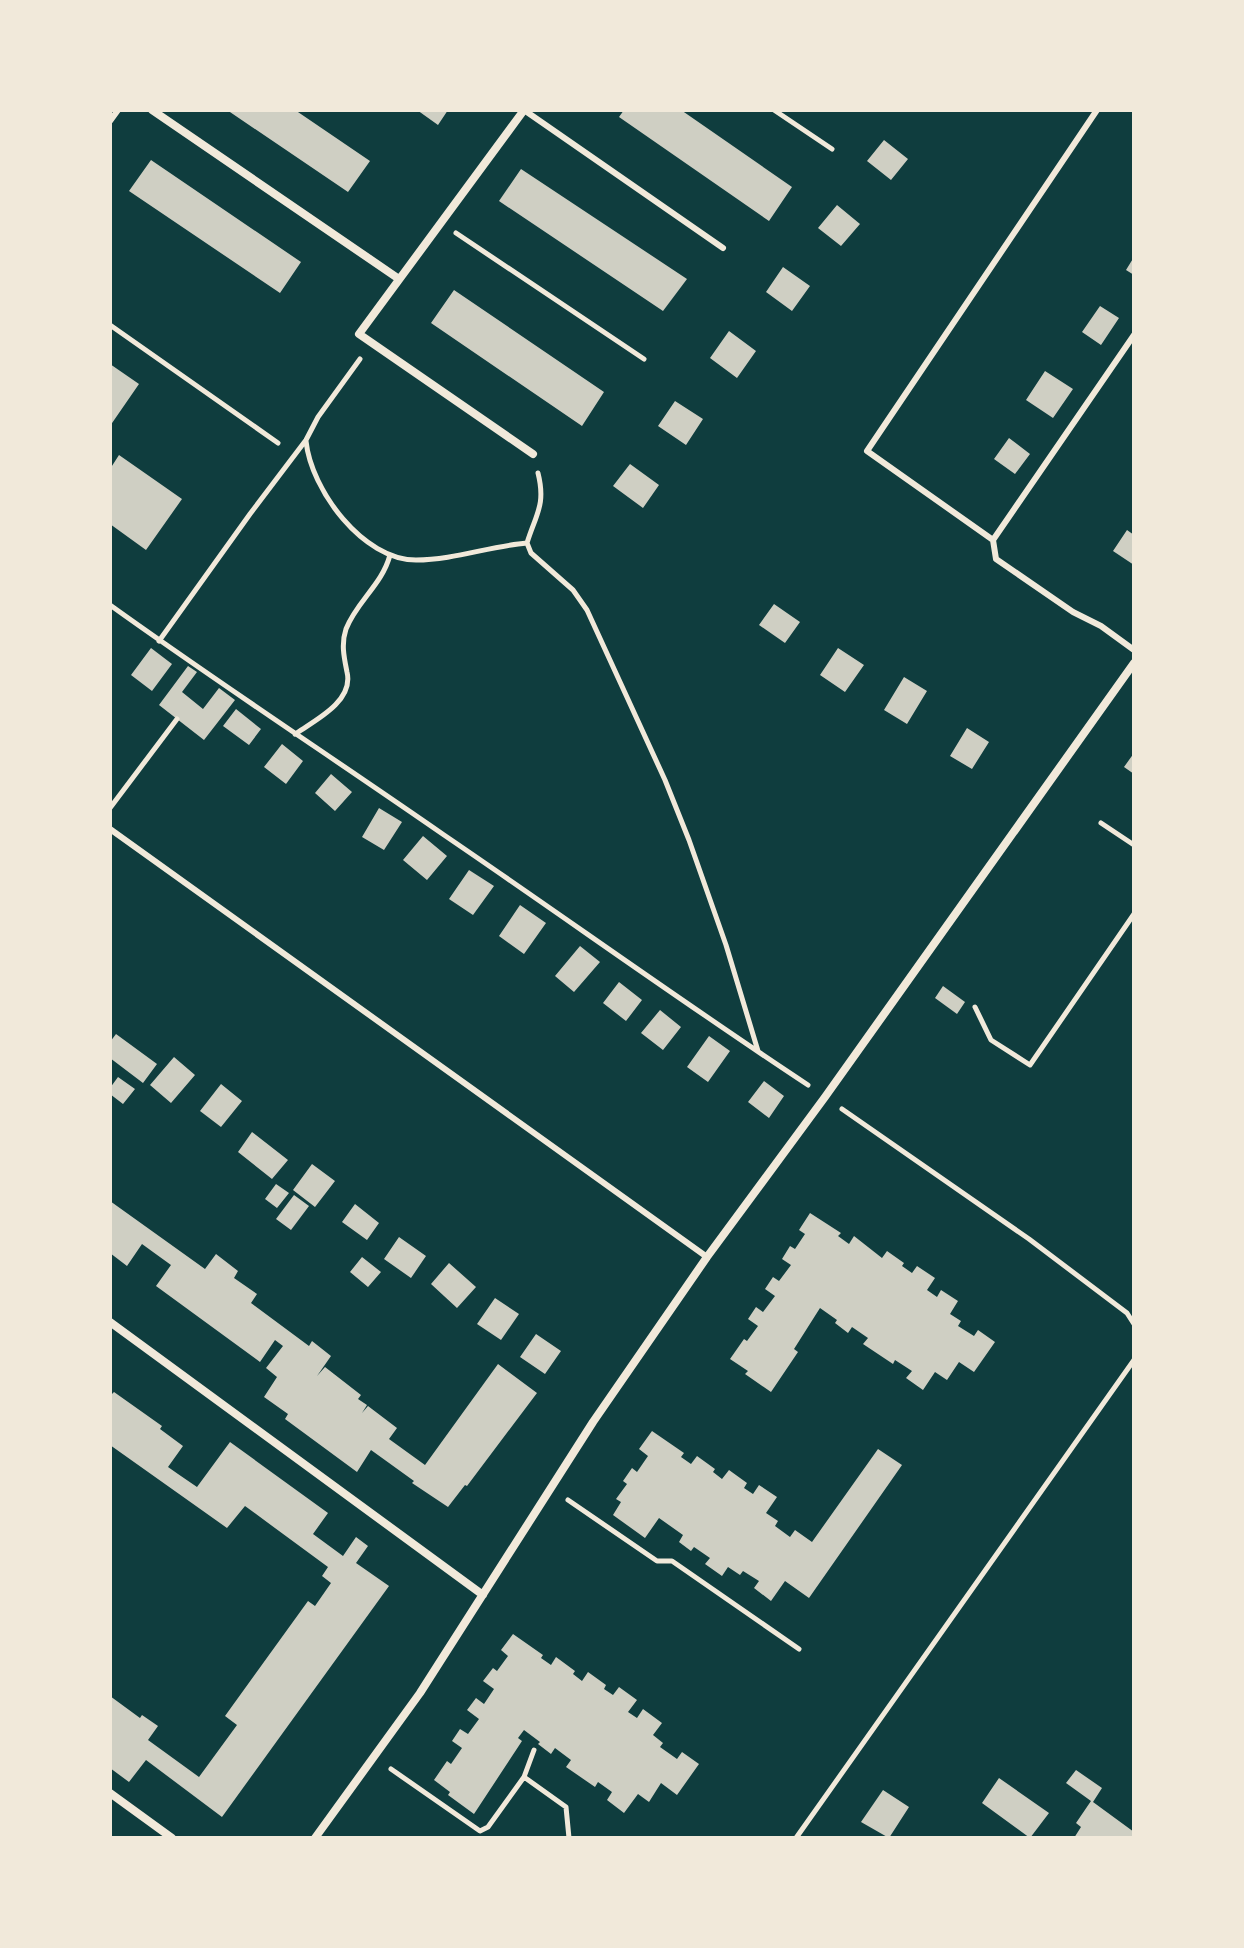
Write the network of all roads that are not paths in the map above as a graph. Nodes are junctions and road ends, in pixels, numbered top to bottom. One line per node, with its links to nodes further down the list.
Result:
1 (118, 110): 5 (lane)
2 (152, 110): 7 (street)
3 (524, 110): 6 (lane); 7 (street)
4 (1097, 110): 10 (lane)
5 (110, 121)
6 (723, 248)
7 (399, 279): 9 (street)
8 (1134, 335): 10 (lane)
9 (533, 454)
10 (993, 540): 11 (lane)
11 (1134, 650)
12 (1134, 663): 14 (street)
13 (110, 829): 14 (lane)
14 (707, 1257): 16 (street)
15 (110, 1322): 16 (street)
16 (483, 1595): 19 (street)
17 (110, 1793): 18 (street)
18 (172, 1838)
19 (315, 1838)

